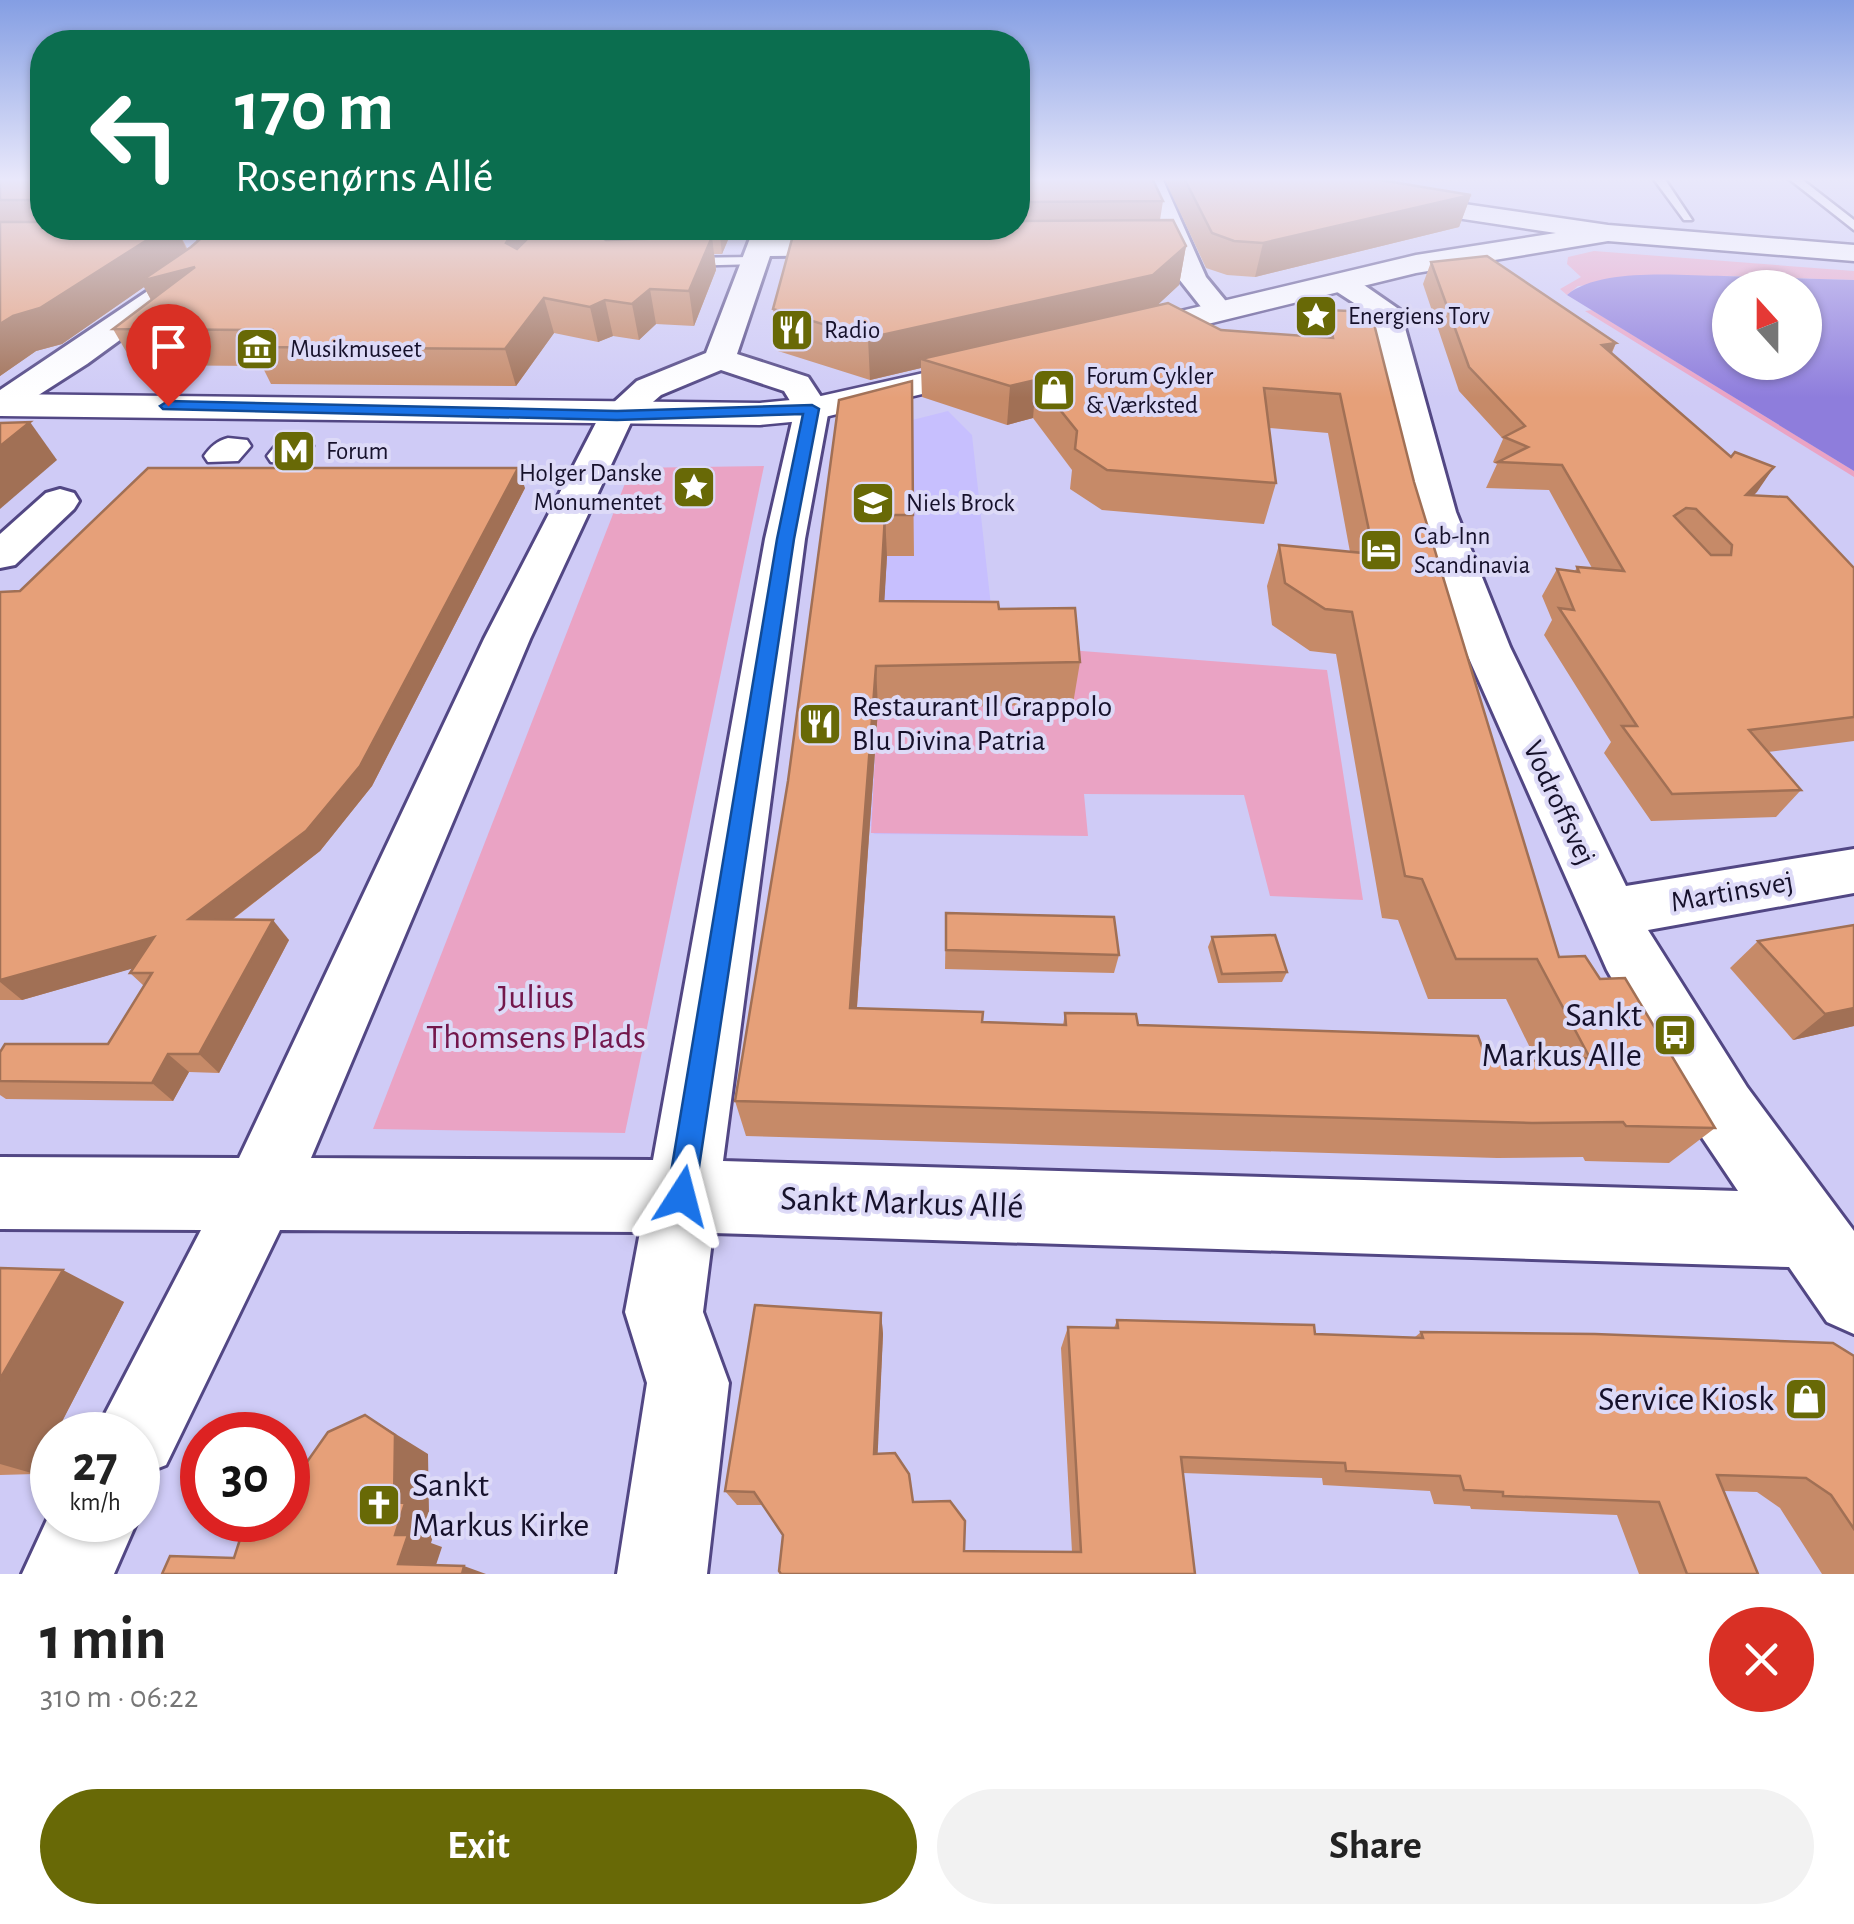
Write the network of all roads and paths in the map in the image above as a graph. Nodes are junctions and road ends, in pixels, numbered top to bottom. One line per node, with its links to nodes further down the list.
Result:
1 (202, 251): 14 (street)
2 (723, 251): 7 (lane)
3 (758, 251): 12 (street)
4 (1171, 251): 10 (street)
5 (1441, 251): 8 (street)
6 (1470, 251): 8 (street)
7 (662, 262)
8 (1416, 264): 9 (street)
9 (1340, 282): 10 (street); 20 (street, Vodroffsvej)
10 (1219, 310): 11 (street)
11 (1100, 341)
12 (720, 359): 15 (street); 16 (street)
13 (1025, 360): 15 (street)
14 (0, 405): 16 (street)
15 (812, 409): 16 (street); 23 (street)
16 (617, 415): 22 (street)
17 (60, 500): 18 (street)
18 (0, 556)
19 (1854, 871): 20 (street, Martinsvej)
20 (1610, 913): 24 (street, Vodroffsvej)
21 (0, 1193): 22 (street, Sankt Markus Allé)
22 (259, 1195): 23 (street, Sankt Markus Allé); 26 (street)
23 (682, 1196): 24 (street, Sankt Markus Allé); 29 (street)
24 (1804, 1230): 25 (street, Vodroffsvej)
25 (1854, 1295)
26 (148, 1412)
27 (83, 1542): 28 (street)
28 (67, 1574)
29 (662, 1574)

